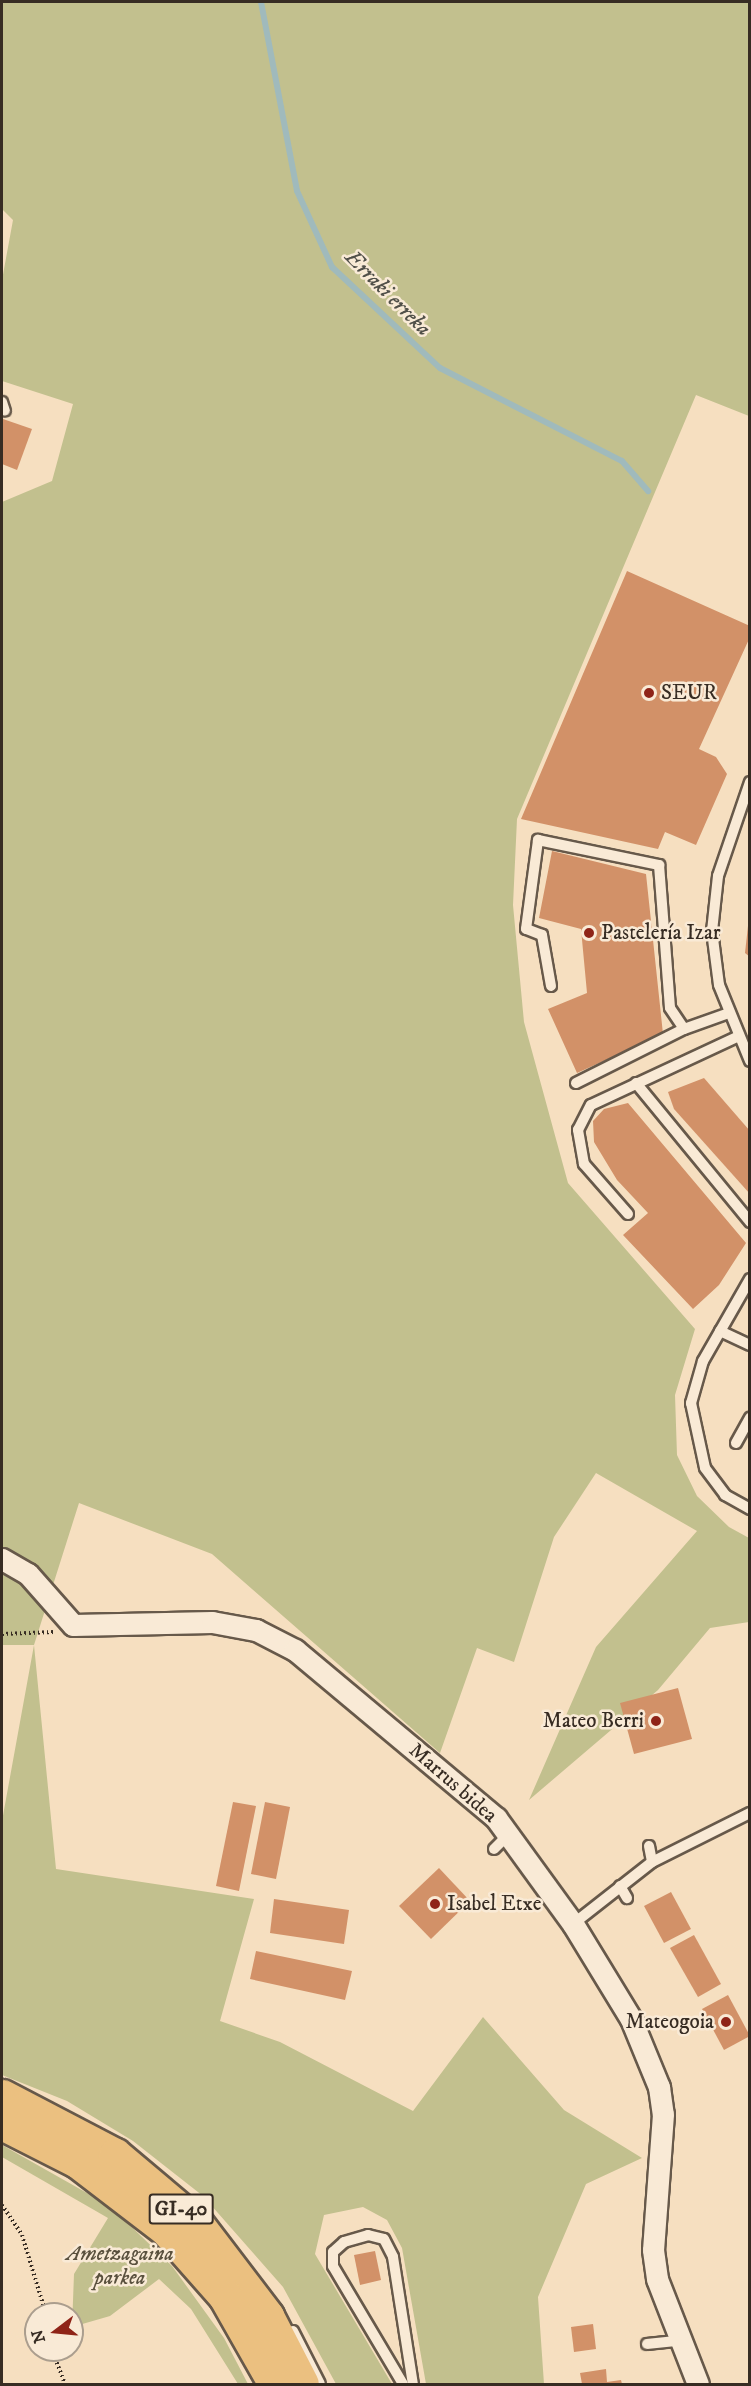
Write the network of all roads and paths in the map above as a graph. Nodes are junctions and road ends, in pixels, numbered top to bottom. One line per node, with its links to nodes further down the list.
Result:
1 (750, 782): 3 (lane)
2 (551, 986): 4 (lane)
3 (729, 1013): 4 (lane); 5 (lane)
4 (684, 1029): 7 (lane)
5 (736, 1037): 6 (lane); 8 (lane)
6 (750, 1061)
7 (576, 1083)
8 (636, 1083): 9 (lane); 10 (lane)
9 (628, 1214)
10 (750, 1222)
11 (750, 1279): 12 (lane)
12 (720, 1331): 13 (lane); 16 (lane)
13 (750, 1345)
14 (750, 1418): 15 (lane)
15 (736, 1443)
16 (750, 1509)
17 (2, 1559): 18 (street)
18 (73, 1625): 19 (path); 25 (street, Marrus bidea)
19 (2, 1634)
20 (750, 1813): 22 (lane)
21 (649, 1846): 22 (lane)
22 (652, 1862): 23 (lane)
23 (620, 1886): 24 (lane); 25 (lane)
24 (627, 1898)
25 (573, 1924): 31 (street, Marrus bidea)
26 (2, 2096): 29 (main road, GI-40)
27 (2, 2123): 35 (main road, GI-40)
28 (2, 2205): 30 (path)
29 (197, 2224): 36 (main road, GI-40); 37 (lane)
30 (42, 2302)
31 (678, 2341): 32 (lane); 40 (street, Marrus bidea)
32 (647, 2344)
33 (56, 2362): 34 (path)
34 (65, 2385)
35 (274, 2385)
36 (302, 2385)
37 (320, 2385)
38 (403, 2385): 39 (lane)
39 (413, 2385)
40 (698, 2385)

